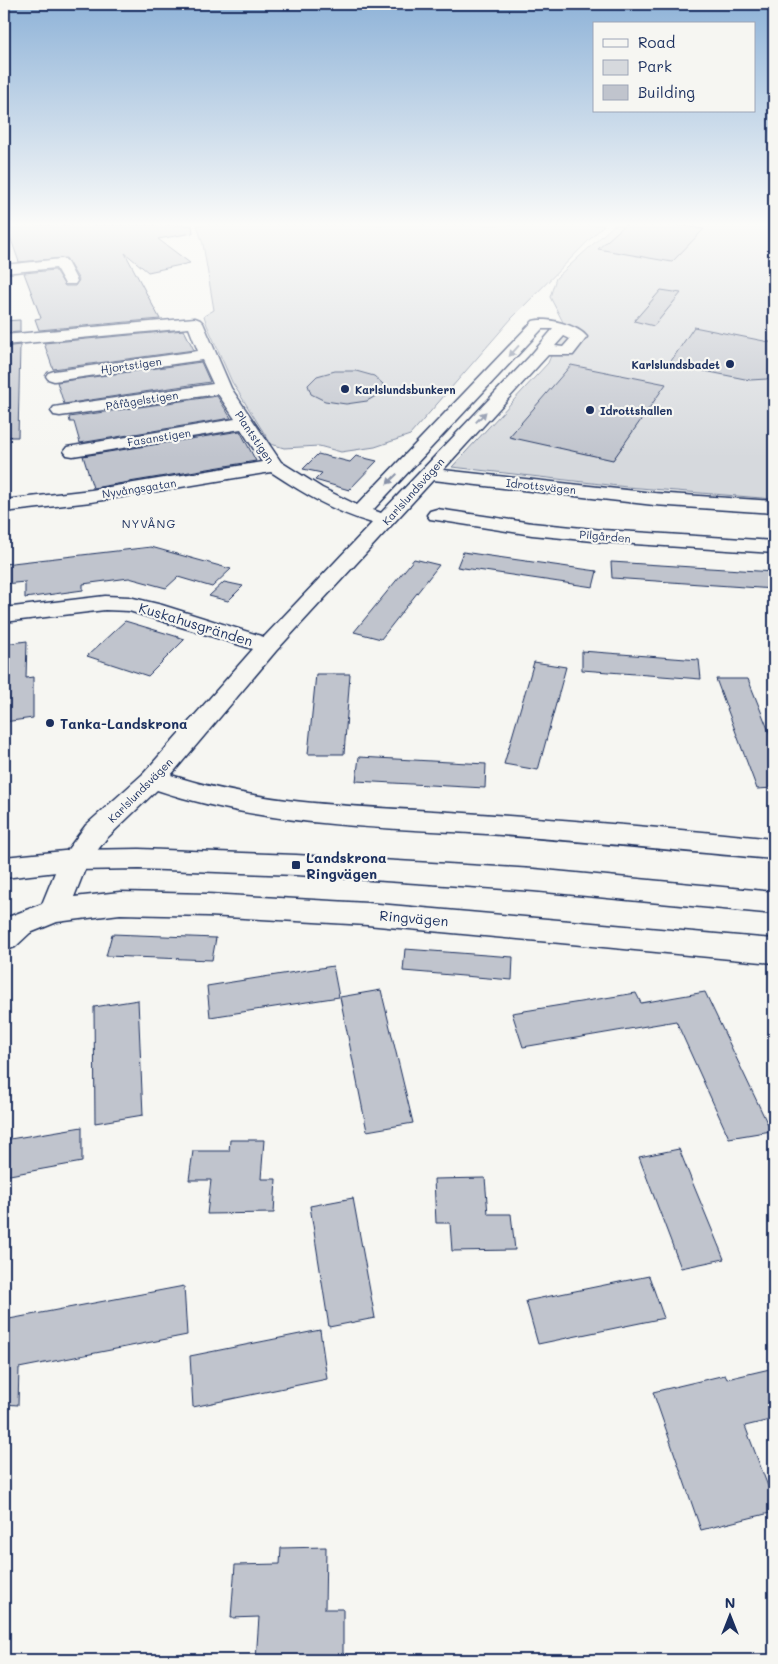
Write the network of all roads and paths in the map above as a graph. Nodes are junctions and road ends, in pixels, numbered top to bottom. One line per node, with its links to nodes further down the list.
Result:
1 (4, 340): 2 (street, Plantstigen)
2 (207, 354): 3 (street, Hjortstigen); 4 (street, Plantstigen)
3 (54, 376)
4 (223, 388): 5 (street, Påfågelstigen); 6 (street, Plantstigen)
5 (60, 411)
6 (245, 423): 8 (street, Fasanstigen); 10 (street, Plantstigen)
7 (423, 447): 9 (street); 9 (street, Karlslundsvägen, one-way to 7); 14 (street, Karlslundsvägen, one-way to 14)
8 (73, 451)
9 (447, 452): 11 (street, Karlslundsvägen)
10 (274, 466): 12 (street, Nyvångsgatan); 14 (street, Plantstigen)
11 (427, 474): 16 (street, Idrottsvägen); 17 (street, Karlslundsvägen)
12 (4, 506)
13 (774, 507): 16 (street, Idrottsvägen)
14 (361, 512): 17 (street, Plantstigen)
15 (437, 515): 16 (street, Pilgården)
16 (656, 519): 18 (street, Pilgården)
17 (385, 521): 20 (street, Karlslundsvägen)
18 (774, 546)
19 (4, 615): 20 (street, Kuskahusgränden)
20 (268, 646): 21 (street, Karlslundsvägen)
21 (153, 779): 22 (street); 24 (street, Karlslundsvägen)
22 (774, 849)
23 (4, 852): 24 (street)
24 (74, 860): 25 (street); 26 (street); 27 (street, Karlslundsvägen)
25 (4, 868)
26 (774, 903)
27 (54, 911): 28 (street, Ringvägen); 29 (street, Ringvägen)
28 (4, 939)
29 (774, 951)

